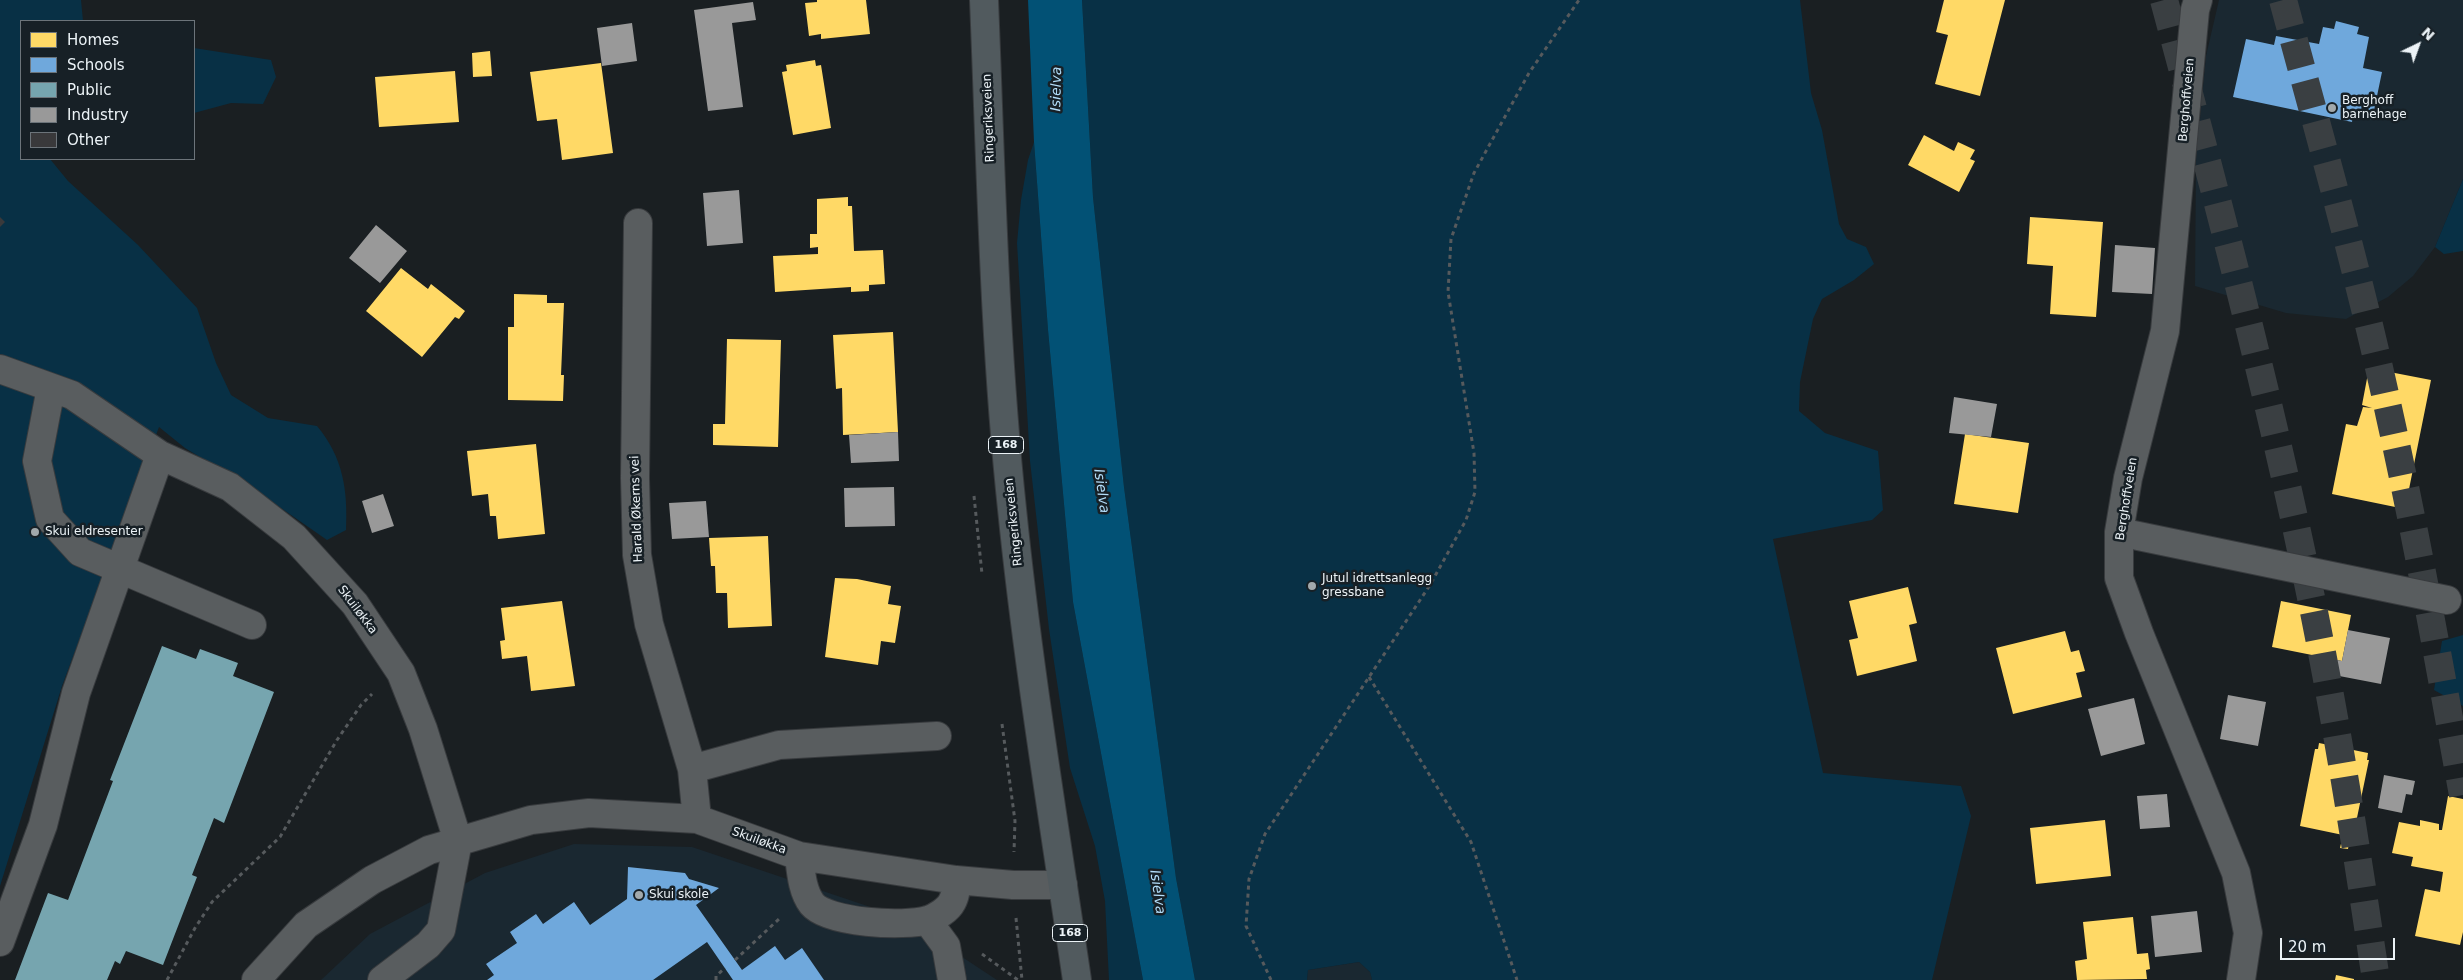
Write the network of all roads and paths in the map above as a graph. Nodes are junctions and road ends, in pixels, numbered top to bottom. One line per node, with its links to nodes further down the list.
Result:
1 (984, 0): 20 (main road, Ringeriksveien / 168)
2 (1579, 0): 13 (path)
3 (2198, 0): 8 (street, Berghoffveien)
4 (638, 223): 15 (street, Harald Økerns vei)
5 (0, 369): 6 (street, Skuiløkka)
6 (51, 388): 7 (street, Skuiløkka); 9 (street)
7 (160, 455): 9 (street); 12 (street, Skuiløkka)
8 (2119, 532): 10 (street); 34 (street, Berghoffveien)
9 (120, 570): 11 (street); 23 (street)
10 (2447, 600)
11 (252, 625)
12 (401, 673): 17 (street, Skuiløkka); 26 (path)
13 (1368, 677): 32 (path); 33 (path)
14 (937, 736): 15 (street)
15 (692, 769): 16 (street, Harald Økerns vei)
16 (697, 818): 17 (street, Skuiløkka); 18 (street, Skuiløkka)
17 (458, 841): 27 (street, Skuiløkka); 28 (street)
18 (799, 856): 19 (street, Skuiløkka); 21 (street)
19 (956, 880): 20 (street, Skuiløkka); 22 (street)
20 (1063, 886): 31 (main road, Ringeriksveien / 168)
21 (807, 894): 22 (street); 24 (path)
22 (927, 920): 30 (street)
23 (0, 942)
24 (735, 960)
25 (725, 968): 29 (path)
26 (167, 980)
27 (256, 980)
28 (382, 980)
29 (716, 980)
30 (952, 980)
31 (1077, 980)
32 (1271, 980)
33 (1517, 980)
34 (2241, 980)

